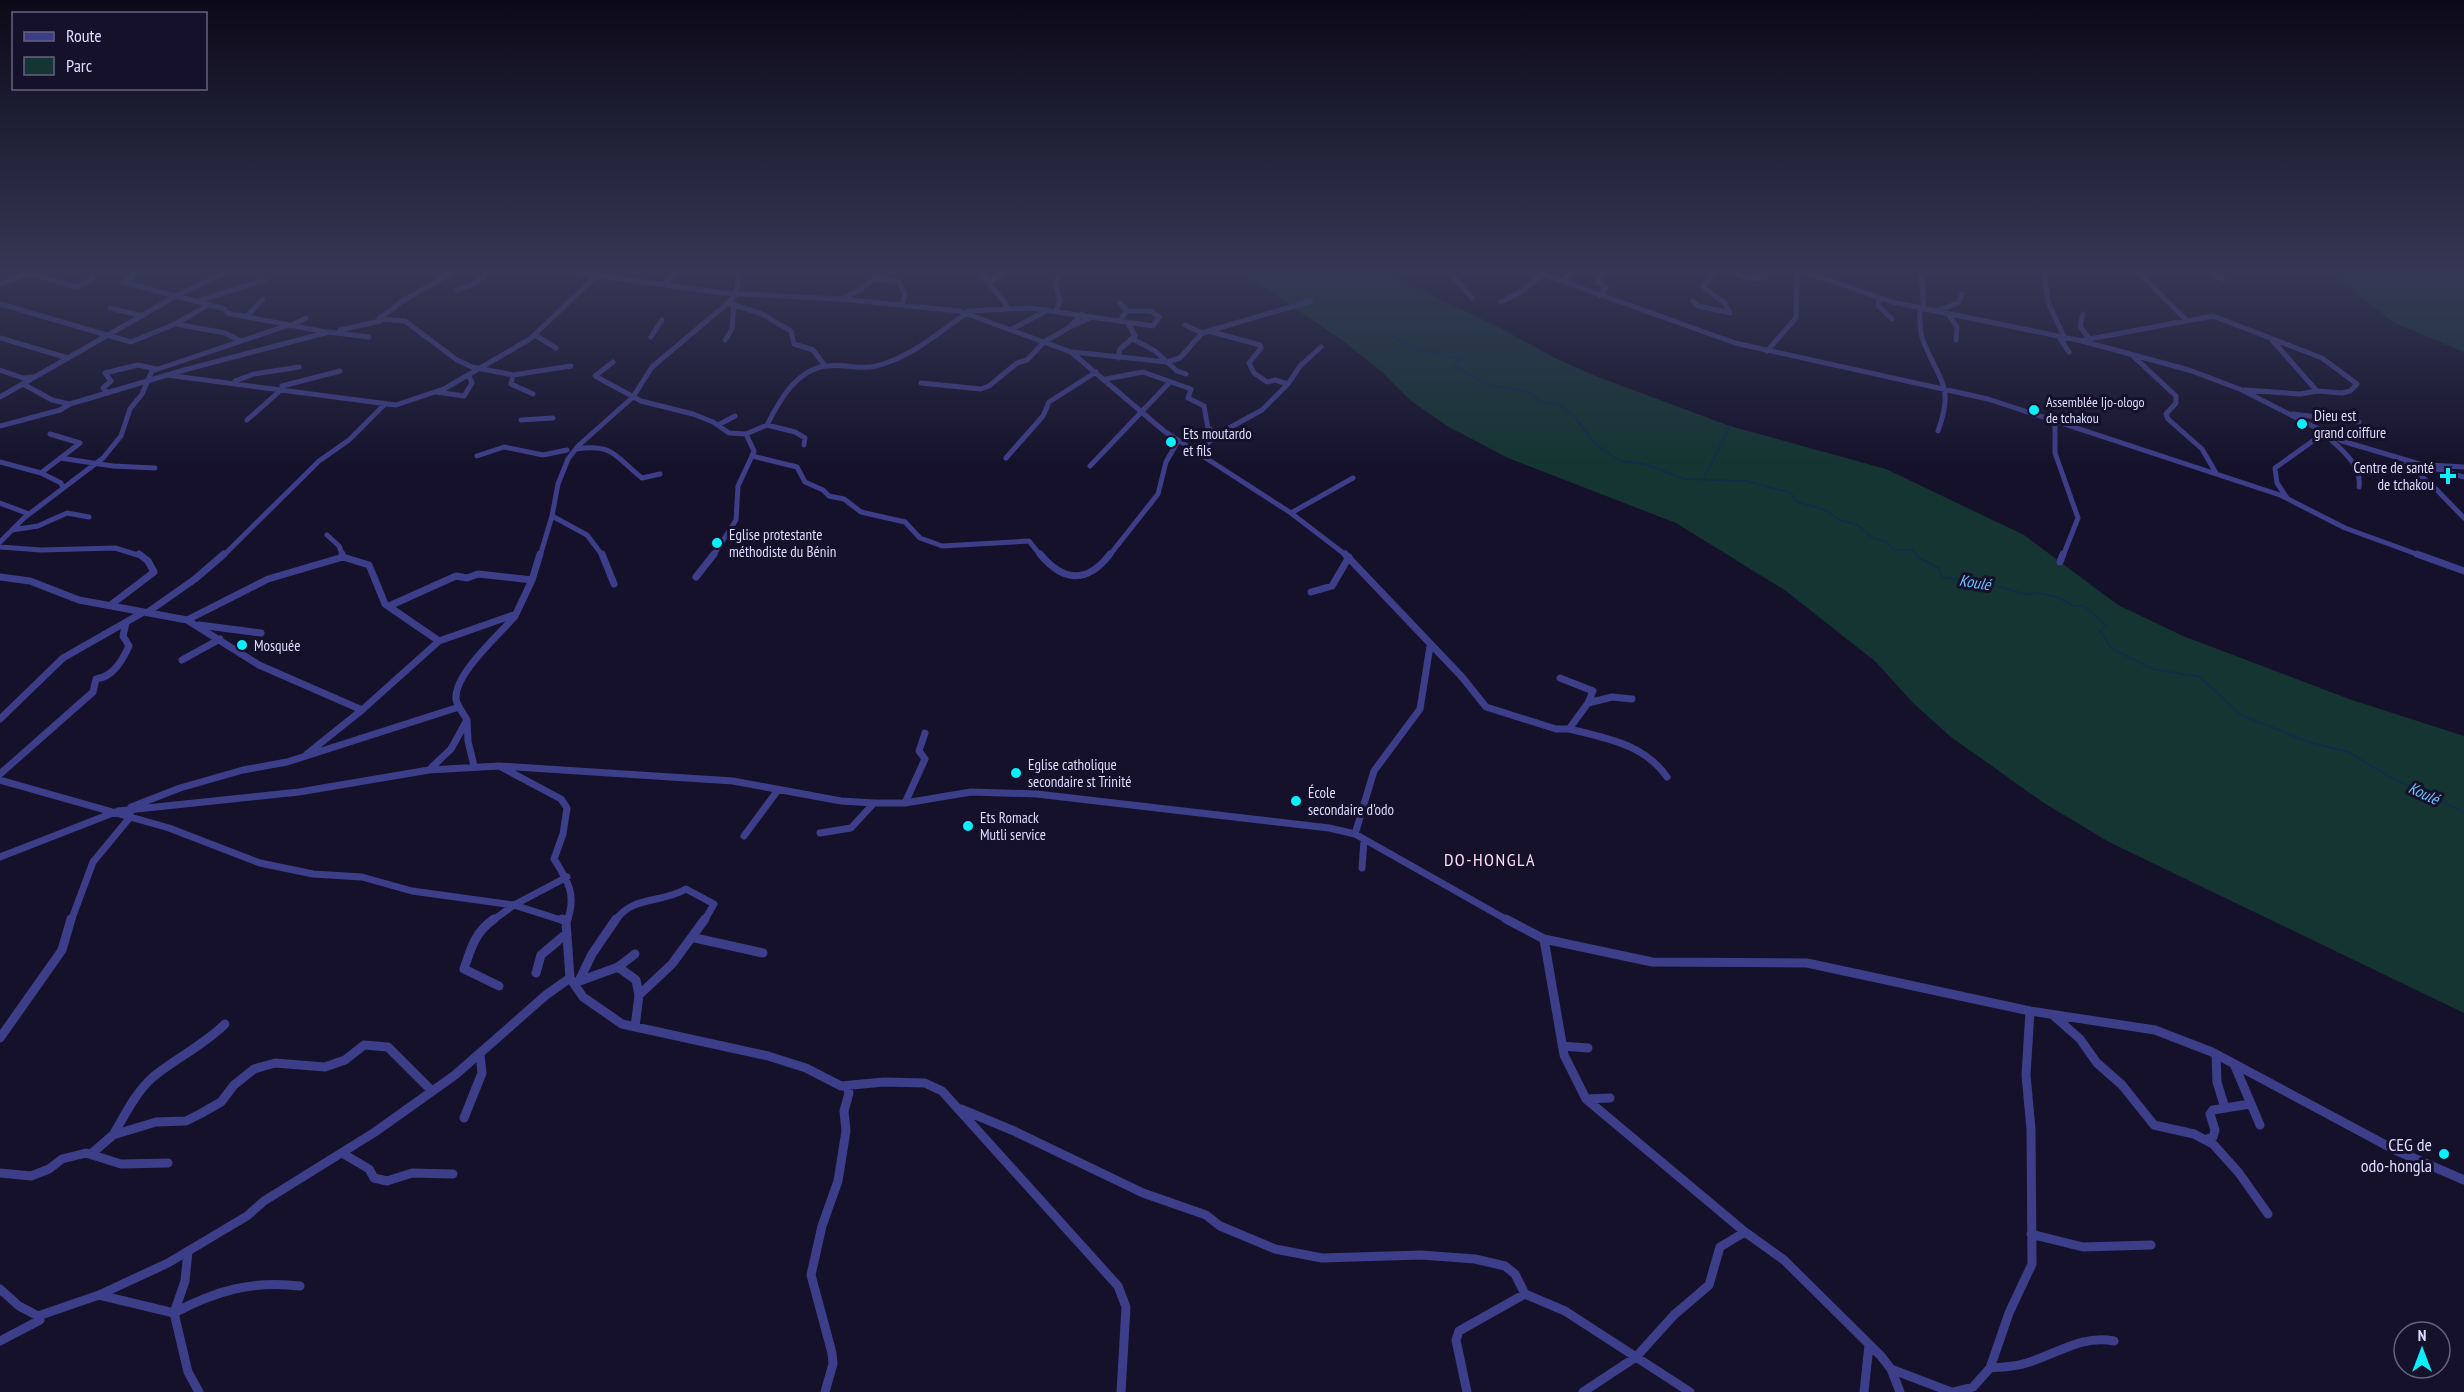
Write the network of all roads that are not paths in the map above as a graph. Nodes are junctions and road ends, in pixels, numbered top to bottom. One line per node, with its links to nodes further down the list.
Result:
1 (0, 338): 37 (street)
2 (105, 338): 37 (street)
3 (116, 338): 4 (street)
4 (141, 338)
5 (235, 338): 28 (street)
6 (251, 338): 28 (street)
7 (307, 338): 50 (street)
8 (428, 338): 44 (street)
9 (530, 338): 44 (street)
10 (540, 338): 32 (street)
11 (688, 338): 68 (street)
12 (793, 338): 42 (street)
13 (931, 338): 42 (street)
14 (1034, 338): 30 (street)
15 (1051, 338): 30 (street)
16 (1198, 338): 40 (street)
17 (1228, 338): 59 (street)
18 (1715, 338): 33 (street)
19 (1778, 338): 33 (street)
20 (1923, 338): 61 (street)
21 (2059, 338): 35 (street)
22 (2061, 338): 26 (street)
23 (2094, 338): 27 (street)
24 (2270, 338): 63 (street); 63 (street)
25 (1133, 339): 38 (street); 40 (street)
26 (2065, 339): 29 (street)
27 (2089, 339): 29 (street)
28 (241, 341): 45 (street)
29 (2082, 341): 36 (street)
30 (1044, 342): 34 (street); 58 (street)
31 (1321, 347): 59 (street)
32 (556, 348)
33 (1767, 351): 61 (street)
34 (1071, 352): 38 (street); 48 (street)
35 (2069, 352)
36 (2131, 354): 62 (street); 104 (street)
37 (68, 358): 54 (street)
38 (1118, 358): 40 (street)
39 (613, 362): 68 (street)
40 (1167, 362): 49 (street)
41 (571, 366): 51 (street)
42 (825, 366): 80 (street)
43 (299, 367): 56 (street)
44 (479, 368): 51 (street); 52 (street)
45 (156, 369): 55 (street); 65 (street)
46 (0, 370): 54 (street)
47 (340, 371): 60 (street)
48 (1096, 372): 53 (street); 95 (street)
49 (1186, 374)
50 (167, 375): 55 (street); 56 (street)
51 (513, 375): 66 (street)
52 (468, 376): 64 (street); 64 (street)
53 (1106, 379): 57 (street); 71 (street)
54 (25, 381): 67 (street); 69 (street)
55 (147, 381): 65 (street); 97 (street)
56 (235, 382): 60 (street)
57 (1169, 383): 71 (street); 86 (street)
58 (921, 384)
59 (1288, 384): 86 (street)
60 (279, 388): 70 (street); 75 (street)
61 (1946, 389): 78 (street); 82 (street)
62 (2242, 390): 63 (street); 72 (street)
63 (2317, 391)
64 (436, 392): 70 (street)
65 (108, 393): 69 (street)
66 (533, 394)
67 (0, 397)
68 (633, 397): 79 (street); 90 (street)
69 (70, 404): 81 (street)
70 (384, 405): 132 (street)
71 (1139, 411): 87 (street); 100 (street)
72 (2287, 414): 77 (street); 83 (street)
73 (735, 416): 79 (street)
74 (553, 418): 76 (street)
75 (247, 420)
76 (521, 420)
77 (2359, 422)
78 (2055, 423): 104 (street); 123 (street)
79 (718, 425): 85 (street)
80 (767, 425): 85 (street); 88 (street)
81 (0, 426)
82 (1938, 432)
83 (2324, 433): 96 (street); 109 (street); 110 (street)
84 (50, 434): 94 (street)
85 (746, 434): 93 (street)
86 (1218, 434): 91 (street)
87 (1178, 441): 91 (street); 93 (street)
88 (804, 445)
89 (567, 450): 92 (street)
90 (574, 450): 105 (street); 114 (street)
91 (1197, 453): 112 (street)
92 (477, 456)
93 (752, 456): 125 (street)
94 (60, 458): 97 (street); 103 (street)
95 (1006, 458)
96 (2396, 459): 99 (street); 116 (street)
97 (98, 462): 102 (street); 108 (street)
98 (2, 464): 103 (street)
99 (2418, 465): 101 (street); 106 (street)
100 (1089, 466)
101 (2464, 467)
102 (155, 468)
103 (41, 473): 108 (street)
104 (2216, 473): 110 (street)
105 (660, 474)
106 (2464, 477)
107 (1353, 478): 112 (street)
108 (63, 488): 113 (street)
109 (2359, 488)
110 (2288, 500): 124 (street)
111 (0, 503): 113 (street)
112 (1291, 513): 122 (street)
113 (29, 514): 117 (street)
114 (552, 516): 127 (street); 128 (street)
115 (88, 517): 117 (street)
116 (2464, 518)
117 (12, 530): 119 (street)
118 (327, 535): 121 (street)
119 (0, 542)
120 (0, 547): 131 (street)
121 (343, 557): 130 (street); 134 (street)
122 (1349, 557): 129 (street); 140 (street)
123 (2060, 562)
124 (2464, 571)
125 (696, 577)
126 (0, 578): 131 (street)
127 (532, 580): 130 (street); 133 (street)
128 (614, 584)
129 (1311, 592)
130 (389, 606): 139 (street)
131 (123, 607): 132 (street)
132 (145, 613): 134 (street); 135 (street)
133 (516, 614): 139 (street); 145 (street)
134 (187, 620): 136 (street)
135 (126, 623): 147 (street); 155 (street)
136 (197, 625): 137 (street); 138 (street)
137 (261, 633)
138 (220, 639): 141 (street); 146 (street)
139 (439, 640): 146 (street)
140 (1430, 646): 149 (street); 164 (street)
141 (182, 660)
142 (1560, 678): 144 (street)
143 (1632, 699): 144 (street)
144 (1588, 703): 149 (street)
145 (459, 707): 148 (street); 151 (street)
146 (362, 710): 151 (street)
147 (0, 719)
148 (467, 720): 152 (street); 154 (street)
149 (1569, 729): 156 (street)
150 (925, 732): 160 (street)
151 (307, 754): 161 (street)
152 (474, 766): 153 (street); 154 (street)
153 (499, 766): 158 (street); 169 (street)
154 (429, 770): 161 (street)
155 (0, 774)
156 (1667, 777)
157 (0, 780): 161 (street)
158 (778, 790): 159 (street); 165 (street)
159 (874, 803): 160 (street); 163 (street)
160 (905, 803): 164 (street)
161 (118, 811): 162 (street); 167 (street)
162 (131, 816): 170 (street); 186 (street)
163 (820, 833)
164 (1355, 834): 166 (street)
165 (744, 836)
166 (1364, 840): 168 (street); 174 (street)
167 (0, 857)
168 (1362, 868)
169 (567, 877): 170 (street); 171 (street)
170 (514, 905): 171 (street); 180 (street)
171 (566, 922): 172 (street)
172 (566, 934): 178 (street); 179 (street)
173 (695, 938): 175 (street); 179 (street); 181 (street)
174 (1544, 939): 182 (street); 187 (street)
175 (763, 953)
176 (635, 954): 177 (street)
177 (618, 967): 179 (street); 181 (street)
178 (536, 973)
179 (574, 980): 185 (street); 190 (street)
180 (499, 986)
181 (639, 995): 185 (street)
182 (2030, 1011): 183 (street); 211 (street)
183 (2052, 1015): 189 (street); 202 (street)
184 (225, 1024): 201 (street)
185 (635, 1027): 192 (street)
186 (0, 1038)
187 (1562, 1046): 188 (street); 195 (street)
188 (1588, 1048)
189 (2216, 1054): 191 (street); 197 (street)
190 (480, 1055): 193 (street); 199 (street)
191 (2234, 1064): 196 (street); 208 (street)
192 (848, 1087): 198 (street); 227 (street)
193 (432, 1091): 201 (street); 203 (street)
194 (1611, 1098): 195 (street)
195 (1586, 1099): 210 (street)
196 (2250, 1104): 197 (street); 200 (street)
197 (2225, 1108): 202 (street)
198 (960, 1109): 216 (street); 228 (street)
199 (464, 1118)
200 (2260, 1125)
201 (112, 1135): 204 (street)
202 (2207, 1139): 209 (street)
203 (342, 1153): 207 (street); 213 (street)
204 (92, 1154): 205 (street); 206 (street)
205 (168, 1163)
206 (0, 1173)
207 (453, 1174)
208 (2464, 1180)
209 (2268, 1214)
210 (1745, 1232): 222 (street); 223 (street)
211 (2031, 1234): 212 (street); 224 (street)
212 (2151, 1245)
213 (188, 1251): 217 (street); 218 (street)
214 (300, 1286): 218 (street)
215 (0, 1289): 217 (street)
216 (1525, 1294): 223 (street); 229 (street)
217 (99, 1295): 218 (street)
218 (174, 1313): 226 (street)
219 (39, 1320): 220 (street)
220 (0, 1341)
221 (2114, 1341): 224 (street)
222 (1869, 1345): 225 (street); 232 (street)
223 (1636, 1357): 230 (street); 231 (street)
224 (1990, 1368): 234 (street)
225 (1891, 1369): 233 (street); 234 (street)
226 (199, 1392)
227 (825, 1392)
228 (1121, 1392)
229 (1467, 1392)
230 (1583, 1392)
231 (1690, 1392)
232 (1864, 1392)
233 (1900, 1392)
234 (1952, 1392)

